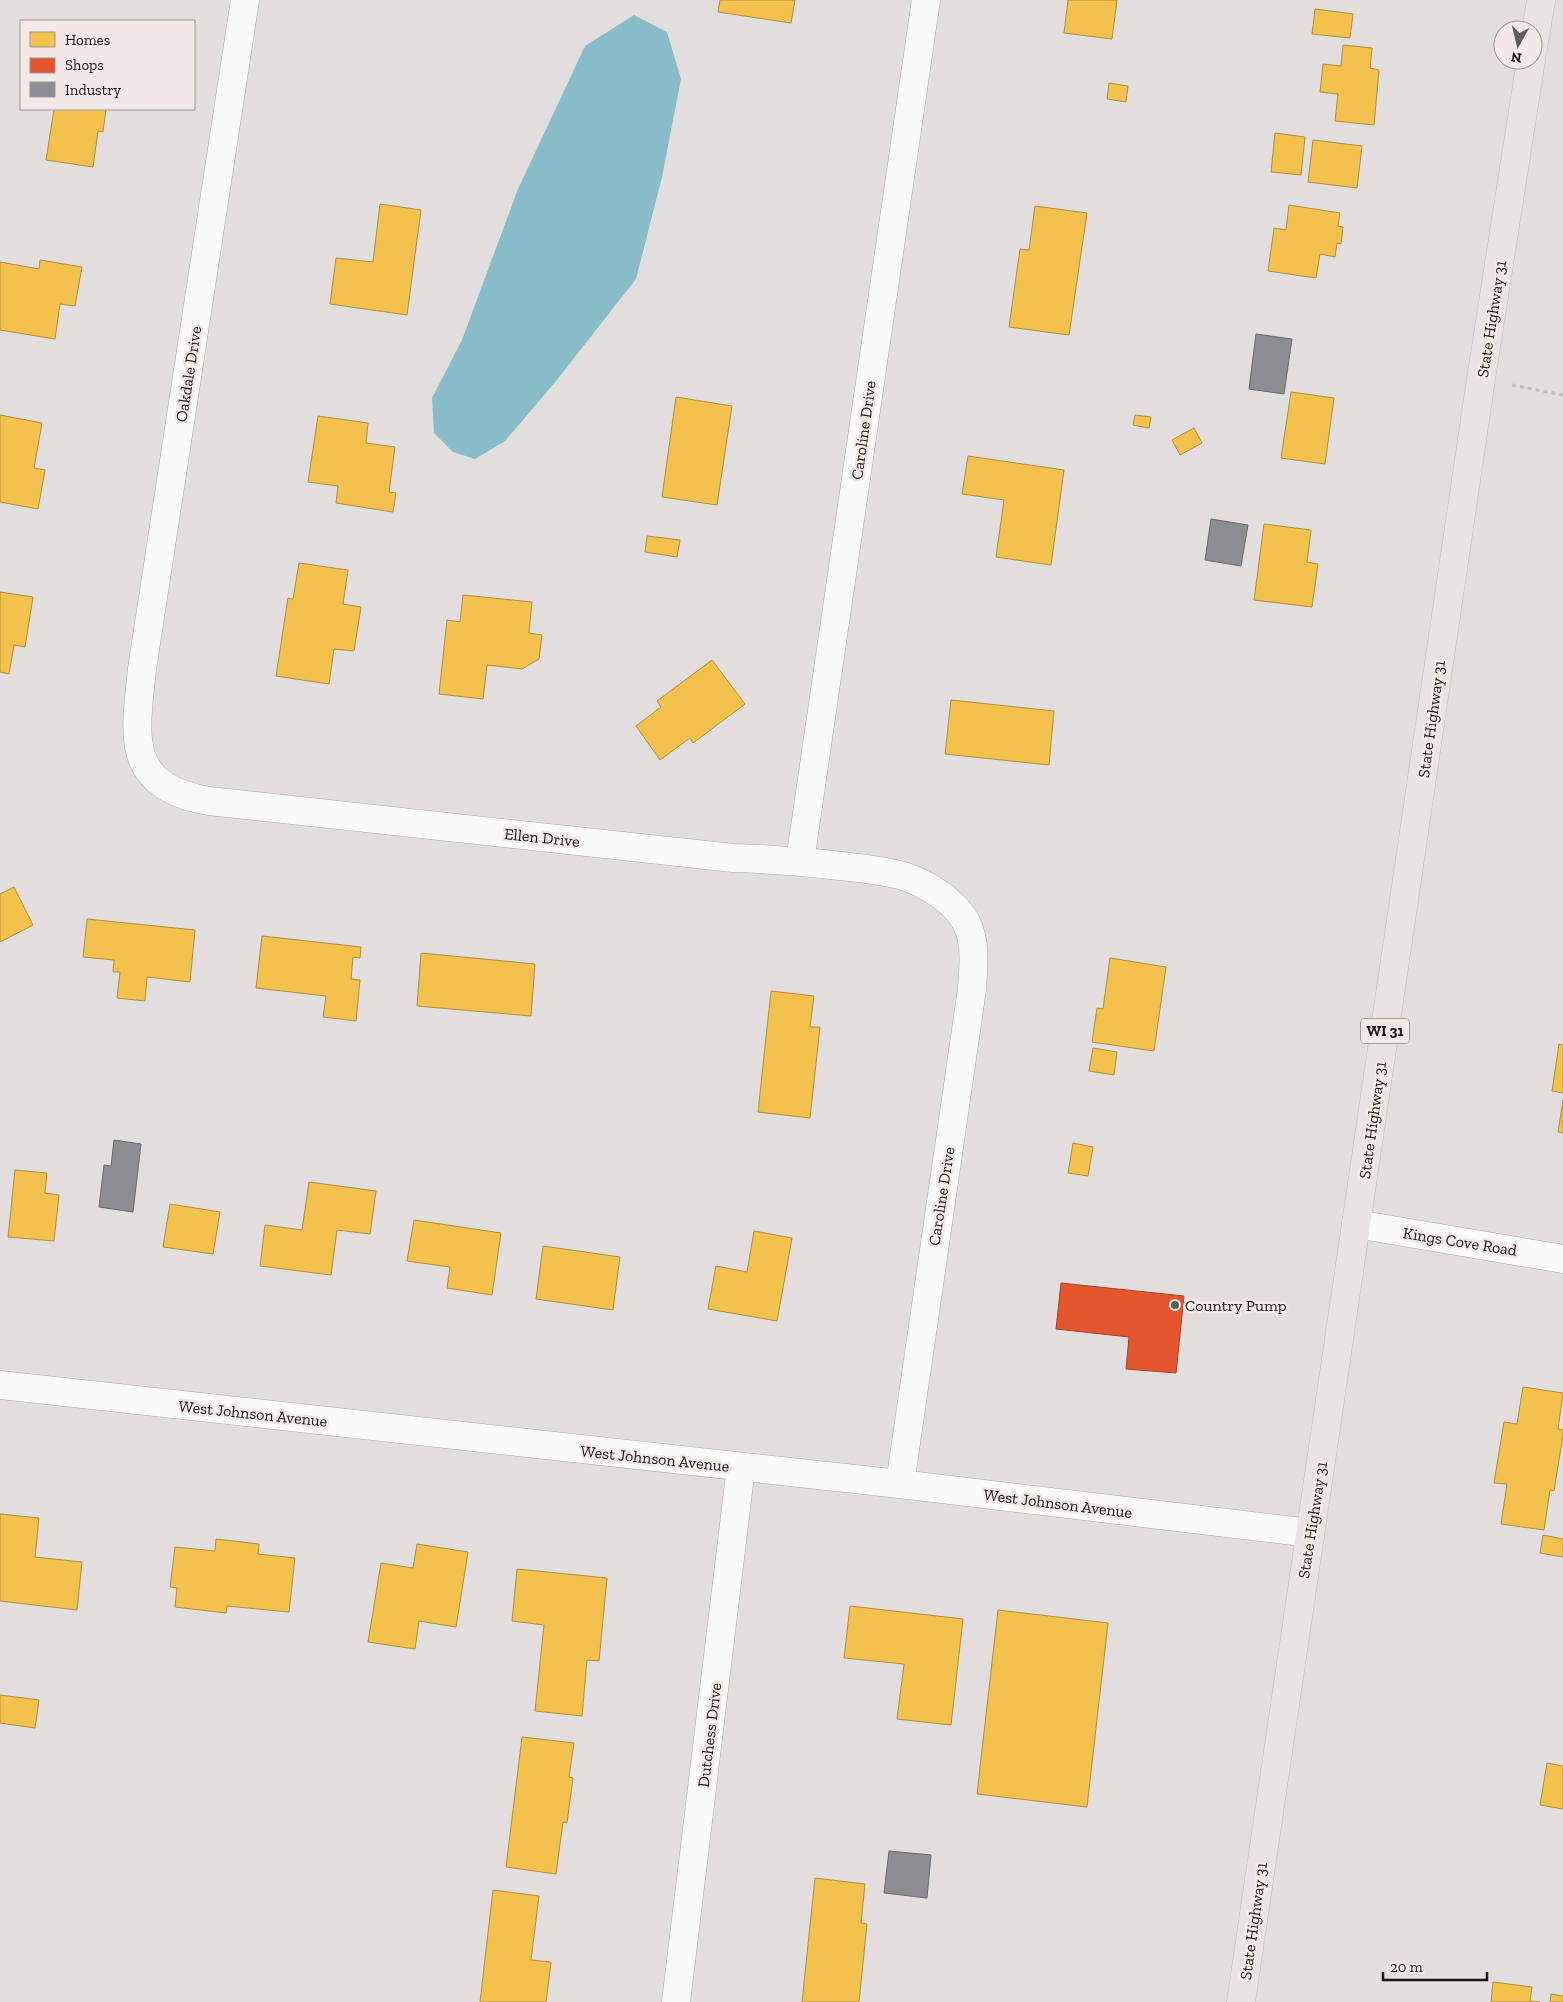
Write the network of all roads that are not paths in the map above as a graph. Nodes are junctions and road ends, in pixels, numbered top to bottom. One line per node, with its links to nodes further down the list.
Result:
1 (245, 0): 6 (street, Oakdale Drive)
2 (926, 0): 7 (street, Caroline Drive)
3 (1541, 0): 4 (main road)
4 (1538, 20)
5 (1529, 70): 9 (main road, State Highway 31 / WI 31)
6 (138, 748): 7 (street, Ellen Drive)
7 (800, 861): 8 (street, Ellen Drive)
8 (958, 911): 13 (street, Caroline Drive)
9 (1356, 1224): 10 (street, Kings Cove Road); 14 (main road, State Highway 31 / WI 31)
10 (1563, 1259)
11 (0, 1385): 12 (street, West Johnson Avenue)
12 (741, 1468): 13 (street, West Johnson Avenue); 15 (street, Dutchess Drive)
13 (900, 1484): 14 (street, West Johnson Avenue)
14 (1310, 1533): 16 (main road, State Highway 31 / WI 31)
15 (676, 2002)
16 (1241, 2002)

